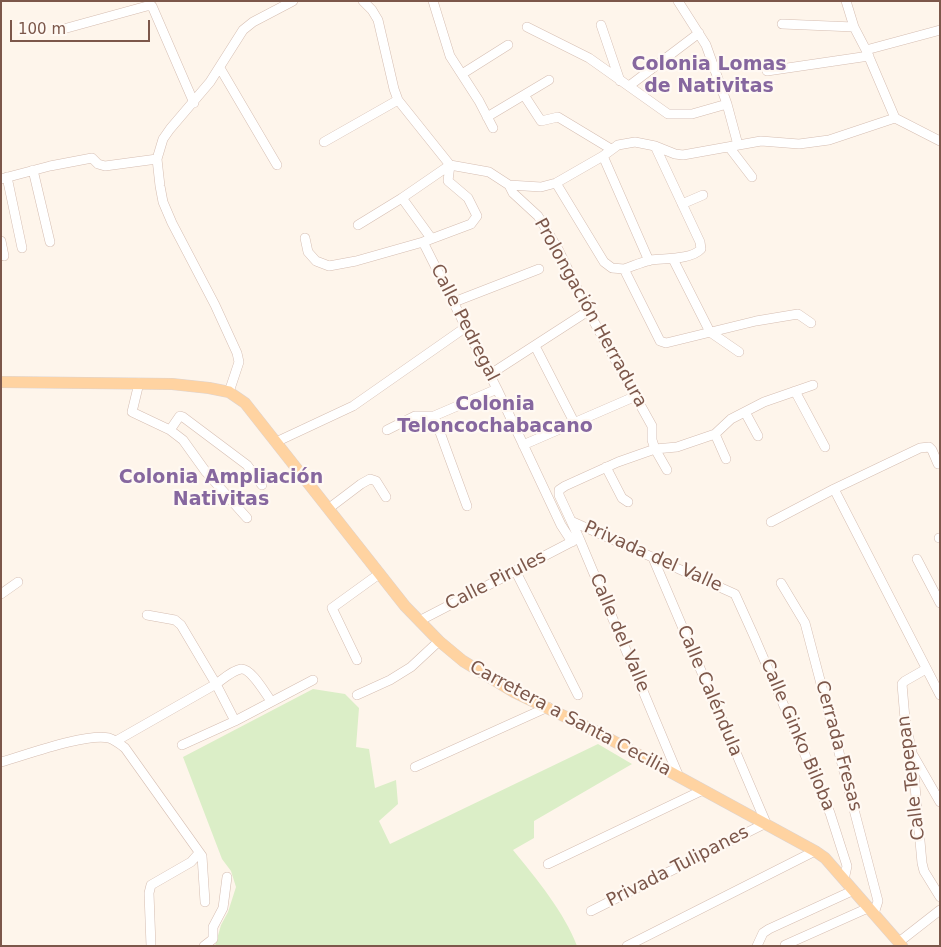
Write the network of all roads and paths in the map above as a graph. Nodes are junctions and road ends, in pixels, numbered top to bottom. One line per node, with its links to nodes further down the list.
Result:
1 (363, 1): 22 (street)
2 (433, 1): 17 (street)
3 (678, 1): 12 (street)
4 (846, 1): 8 (street)
5 (286, 3): 15 (street)
6 (782, 24): 8 (street)
7 (601, 25): 19 (street)
8 (854, 26): 14 (street)
9 (527, 27): 19 (street)
10 (67, 28): 23 (street)
11 (940, 30): 14 (street)
12 (699, 33): 20 (street); 24 (street)
13 (508, 46): 17 (street)
14 (868, 53): 16 (street); 26 (street)
15 (220, 68): 23 (street); 36 (street)
16 (767, 71)
17 (462, 74): 25 (street)
18 (549, 80): 21 (street)
19 (620, 81): 20 (street)
20 (629, 86): 24 (street)
21 (524, 95): 25 (street); 32 (street)
22 (398, 100): 29 (street); 35 (street)
23 (194, 102): 34 (street)
24 (727, 104): 31 (street)
25 (487, 117): 27 (street)
26 (895, 118): 28 (street); 31 (street)
27 (493, 128)
28 (940, 141)
29 (324, 142)
30 (655, 146): 31 (street); 32 (street); 44 (street)
31 (734, 146): 38 (street)
32 (611, 149): 33 (street)
33 (603, 156): 40 (street); 53 (street)
34 (158, 159): 37 (street); 69 (street)
35 (450, 164): 41 (street); 43 (street); 47 (street, Calle Pedregal)
36 (277, 165)
37 (33, 170): 39 (street); 49 (street)
38 (752, 177)
39 (4, 178): 50 (street)
40 (556, 183): 41 (street); 55 (street)
41 (509, 185): 57 (street, Prolongación Herradura)
42 (703, 195): 44 (street)
43 (402, 198): 45 (street); 47 (street)
44 (682, 204): 52 (street)
45 (358, 226)
46 (305, 238): 47 (street)
47 (427, 240): 56 (street, Calle Pedregal)
48 (1, 241): 51 (street)
49 (50, 242)
50 (22, 248)
51 (4, 256)
52 (673, 259): 53 (street); 60 (street)
53 (649, 260): 55 (street)
54 (539, 269): 56 (street)
55 (624, 269): 60 (street)
56 (454, 302): 59 (street, Calle Pedregal)
57 (588, 311): 61 (street); 70 (street, Prolongación Herradura)
58 (811, 323): 60 (street)
59 (466, 327): 63 (street, Calle Pedregal); 78 (street)
60 (710, 332): 62 (street)
61 (535, 346): 63 (street); 73 (street)
62 (739, 352)
63 (489, 375): 67 (street, Calle Pedregal)
64 (1, 382): 65 (main road, Carretera a Santa Cecilia)
65 (139, 383): 69 (main road, Carretera a Santa Cecilia); 74 (street)
66 (813, 385): 68 (street)
67 (497, 388): 72 (street); 79 (street, Calle Pedregal)
68 (795, 391): 71 (street); 80 (street)
69 (229, 392): 78 (main road, Carretera a Santa Cecilia)
70 (636, 396): 73 (street); 81 (street, Prolongación Herradura)
71 (745, 412): 76 (street); 77 (street)
72 (434, 416): 75 (street); 92 (street)
73 (574, 422): 79 (street)
74 (170, 430): 84 (street); 87 (street)
75 (387, 430)
76 (715, 434): 81 (street); 82 (street)
77 (758, 436)
78 (276, 442): 93 (main road, Carretera a Santa Cecilia)
79 (524, 445): 97 (street, Calle Pedregal)
80 (825, 447)
81 (655, 449): 85 (street); 86 (street)
82 (726, 459)
83 (938, 464): 89 (street)
84 (247, 465): 87 (path); 88 (street)
85 (606, 467): 91 (street); 95 (street, Calle del Valle)
86 (667, 470)
87 (217, 484): 94 (street)
88 (262, 485)
89 (834, 489): 96 (street); 111 (street)
90 (386, 497): 93 (street)
91 (628, 502)
92 (467, 506)
93 (328, 509): 101 (main road, Carretera a Santa Cecilia)
94 (247, 518)
95 (571, 521): 97 (street, Calle del Valle); 98 (street, Privada del Valle)
96 (771, 522)
97 (576, 540): 100 (street, Calle Pirules); 125 (street, Calle del Valle)
98 (653, 558): 105 (street, Privada del Valle); 128 (street, Calle Caléndula)
99 (917, 559): 106 (street)
100 (515, 570): 108 (street, Calle Pirules); 114 (street)
101 (379, 574): 108 (main road, Carretera a Santa Cecilia); 110 (street)
102 (18, 582): 104 (street)
103 (781, 583): 139 (street, Cerrada Fresas)
104 (1, 594)
105 (735, 594): 133 (street, Calle Ginko Biloba)
106 (940, 603)
107 (146, 615): 113 (street)
108 (419, 620): 109 (main road, Carretera a Santa Cecilia)
109 (439, 641): 116 (street); 118 (main road, Carretera a Santa Cecilia)
110 (357, 660)
111 (926, 669): 115 (street); 122 (street, Calle Tepepan)
112 (313, 680): 117 (street)
113 (216, 684): 117 (street); 119 (street); 120 (street)
114 (578, 694)
115 (940, 694)
116 (357, 695)
117 (271, 701): 119 (street)
118 (548, 707): 124 (street); 125 (main road, Carretera a Santa Cecilia)
119 (235, 721): 121 (street)
120 (116, 741): 123 (street); 130 (street)
121 (182, 745)
122 (912, 753): 127 (street); 135 (street, Calle Tepepan)
123 (1, 762)
124 (415, 767)
125 (679, 777): 126 (main road, Carretera a Santa Cecilia)
126 (703, 790): 128 (main road, Carretera a Santa Cecilia); 131 (street)
127 (940, 802)
128 (766, 823): 129 (main road, Carretera a Santa Cecilia); 138 (street, Privada Tulipanes)
129 (816, 851): 133 (main road, Carretera a Santa Cecilia); 143 (street)
130 (199, 853): 136 (street); 141 (street)
131 (548, 864)
132 (227, 877): 142 (street)
133 (844, 880): 134 (main road, Carretera a Santa Cecilia)
134 (852, 891): 139 (main road, Carretera a Santa Cecilia); 144 (street)
135 (940, 897)
136 (205, 902)
137 (940, 910): 140 (street)
138 (591, 911)
139 (871, 911): 140 (main road, Carretera a Santa Cecilia); 145 (street)
140 (900, 944)
141 (151, 946)
142 (204, 946)
143 (626, 946)
144 (756, 946)
145 (785, 946)

